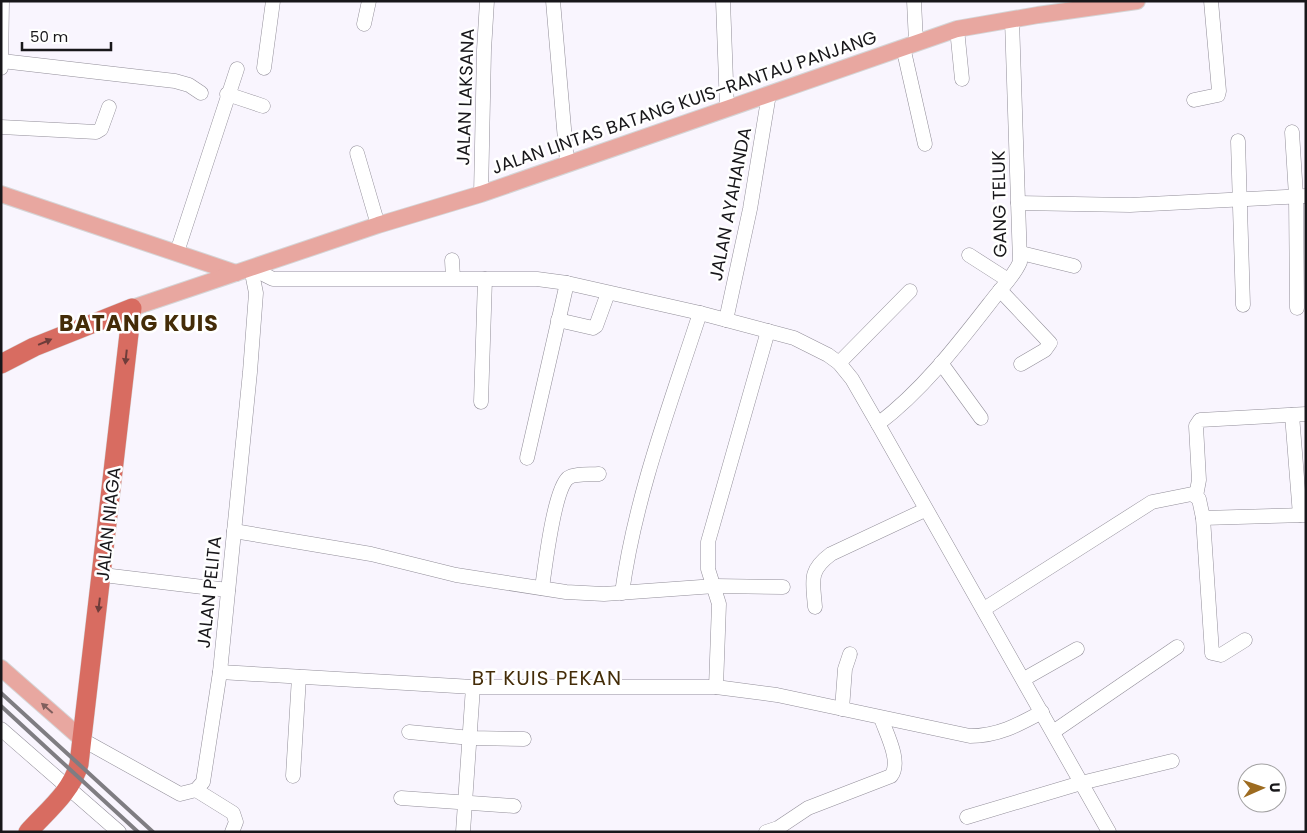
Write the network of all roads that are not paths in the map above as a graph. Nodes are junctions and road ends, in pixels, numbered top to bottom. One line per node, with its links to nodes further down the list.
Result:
1 (2, 1): 14 (street)
2 (273, 1): 16 (street)
3 (369, 1): 11 (street)
4 (487, 1): 33 (street, JALAN LAKSANA)
5 (552, 1): 31 (street)
6 (723, 1): 25 (street)
7 (914, 1): 13 (street)
8 (1137, 1): 10 (main road, JALAN LINTAS BATANG KUIS–RANTAU PANJANG)
9 (1211, 1): 22 (street)
10 (1012, 20): 12 (main road, JALAN LINTAS BATANG KUIS–RANTAU PANJANG); 36 (street, GANG TELUK)
11 (364, 24)
12 (957, 29): 13 (main road, JALAN LINTAS BATANG KUIS–RANTAU PANJANG); 18 (street)
13 (910, 45): 21 (main road, JALAN LINTAS BATANG KUIS–RANTAU PANJANG); 29 (street)
14 (2, 61): 15 (street); 19 (street)
15 (1, 68)
16 (264, 68)
17 (237, 69): 20 (street)
18 (962, 79)
19 (201, 93)
20 (227, 94): 23 (street); 38 (street)
21 (769, 94): 25 (main road, JALAN LINTAS BATANG KUIS–RANTAU PANJANG); 55 (street, JALAN AYAHANDA)
22 (1194, 100)
23 (263, 106)
24 (109, 107): 26 (street)
25 (727, 108): 31 (main road, JALAN LINTAS BATANG KUIS–RANTAU PANJANG)
26 (1, 127)
27 (1292, 132): 34 (street)
28 (1238, 141): 35 (street)
29 (926, 144)
30 (357, 153): 37 (street)
31 (567, 163): 33 (main road, JALAN LINTAS BATANG KUIS–RANTAU PANJANG)
32 (1, 194): 38 (main road)
33 (481, 194): 37 (main road, JALAN LINTAS BATANG KUIS–RANTAU PANJANG)
34 (1301, 196): 35 (street); 52 (street)
35 (1241, 199): 36 (street); 50 (street)
36 (1018, 203): 39 (street, GANG TELUK)
37 (378, 225): 43 (main road, JALAN LINTAS BATANG KUIS–RANTAU PANJANG)
38 (176, 252): 43 (main road)
39 (1021, 253): 42 (street); 47 (street, GANG TELUK)
40 (969, 255): 47 (street)
41 (452, 260): 44 (street)
42 (1074, 266)
43 (243, 271): 44 (street); 51 (main road, JALAN LINTAS BATANG KUIS–RANTAU PANJANG); 71 (street, JALAN PELITA)
44 (454, 278): 45 (street)
45 (485, 278): 46 (street); 61 (street)
46 (567, 283): 49 (street); 54 (street)
47 (1004, 285): 58 (street, GANG TELUK); 60 (street)
48 (910, 290): 57 (street)
49 (608, 293): 53 (street); 54 (street)
50 (1243, 305)
51 (132, 308): 59 (highway, one-way to 51); 72 (highway, JALAN NIAGA, one-way to 72)
52 (1297, 308)
53 (700, 313): 55 (street); 77 (street)
54 (558, 320): 65 (street)
55 (726, 320): 56 (street)
56 (768, 332): 57 (street); 73 (street)
57 (839, 363): 64 (street)
58 (941, 363): 63 (street); 64 (street, GANG TELUK)
59 (1, 364)
60 (1021, 364)
61 (481, 402)
62 (1299, 415): 67 (street); 69 (street)
63 (981, 418)
64 (878, 424): 68 (street)
65 (527, 458)
66 (599, 474): 75 (street)
67 (1196, 496): 70 (street); 79 (street)
68 (925, 510): 78 (street); 79 (street)
69 (1303, 515): 70 (street)
70 (1203, 518): 80 (street)
71 (234, 531): 75 (street); 76 (street, JALAN PELITA)
72 (103, 575): 76 (street); 98 (highway, JALAN NIAGA, one-way to 98)
73 (715, 586): 74 (street); 77 (street); 89 (street)
74 (783, 587)
75 (542, 588): 77 (street)
76 (228, 590): 85 (street, JALAN PELITA)
77 (622, 593)
78 (815, 607)
79 (984, 609): 87 (street)
80 (1245, 640)
81 (1178, 647): 95 (street)
82 (1077, 649): 87 (street)
83 (850, 654): 90 (street)
84 (1, 668): 98 (main road, one-way to 84)
85 (220, 672): 86 (street); 103 (street, JALAN PELITA)
86 (299, 677): 88 (street); 100 (street)
87 (1024, 679): 91 (street)
88 (473, 687): 89 (street); 96 (street)
89 (716, 687): 90 (street)
90 (842, 709): 92 (street)
91 (1042, 712): 92 (street); 95 (street)
92 (881, 718): 112 (street)
93 (1, 729): 102 (street)
94 (409, 732): 96 (street)
95 (1054, 732): 101 (street)
96 (471, 738): 97 (street); 105 (street)
97 (524, 739)
98 (83, 740): 102 (highway, JALAN NIAGA); 103 (street)
99 (1172, 761): 101 (street)
100 (293, 776)
101 (1081, 783): 107 (street); 113 (street)
102 (70, 787): 108 (highway); 109 (street)
103 (196, 790): 110 (street)
104 (400, 798): 105 (street)
105 (466, 801): 106 (street); 111 (street)
106 (514, 806)
107 (967, 817)
108 (28, 832)
109 (119, 832)
110 (232, 832)
111 (463, 832)
112 (766, 832)
113 (1108, 832)

